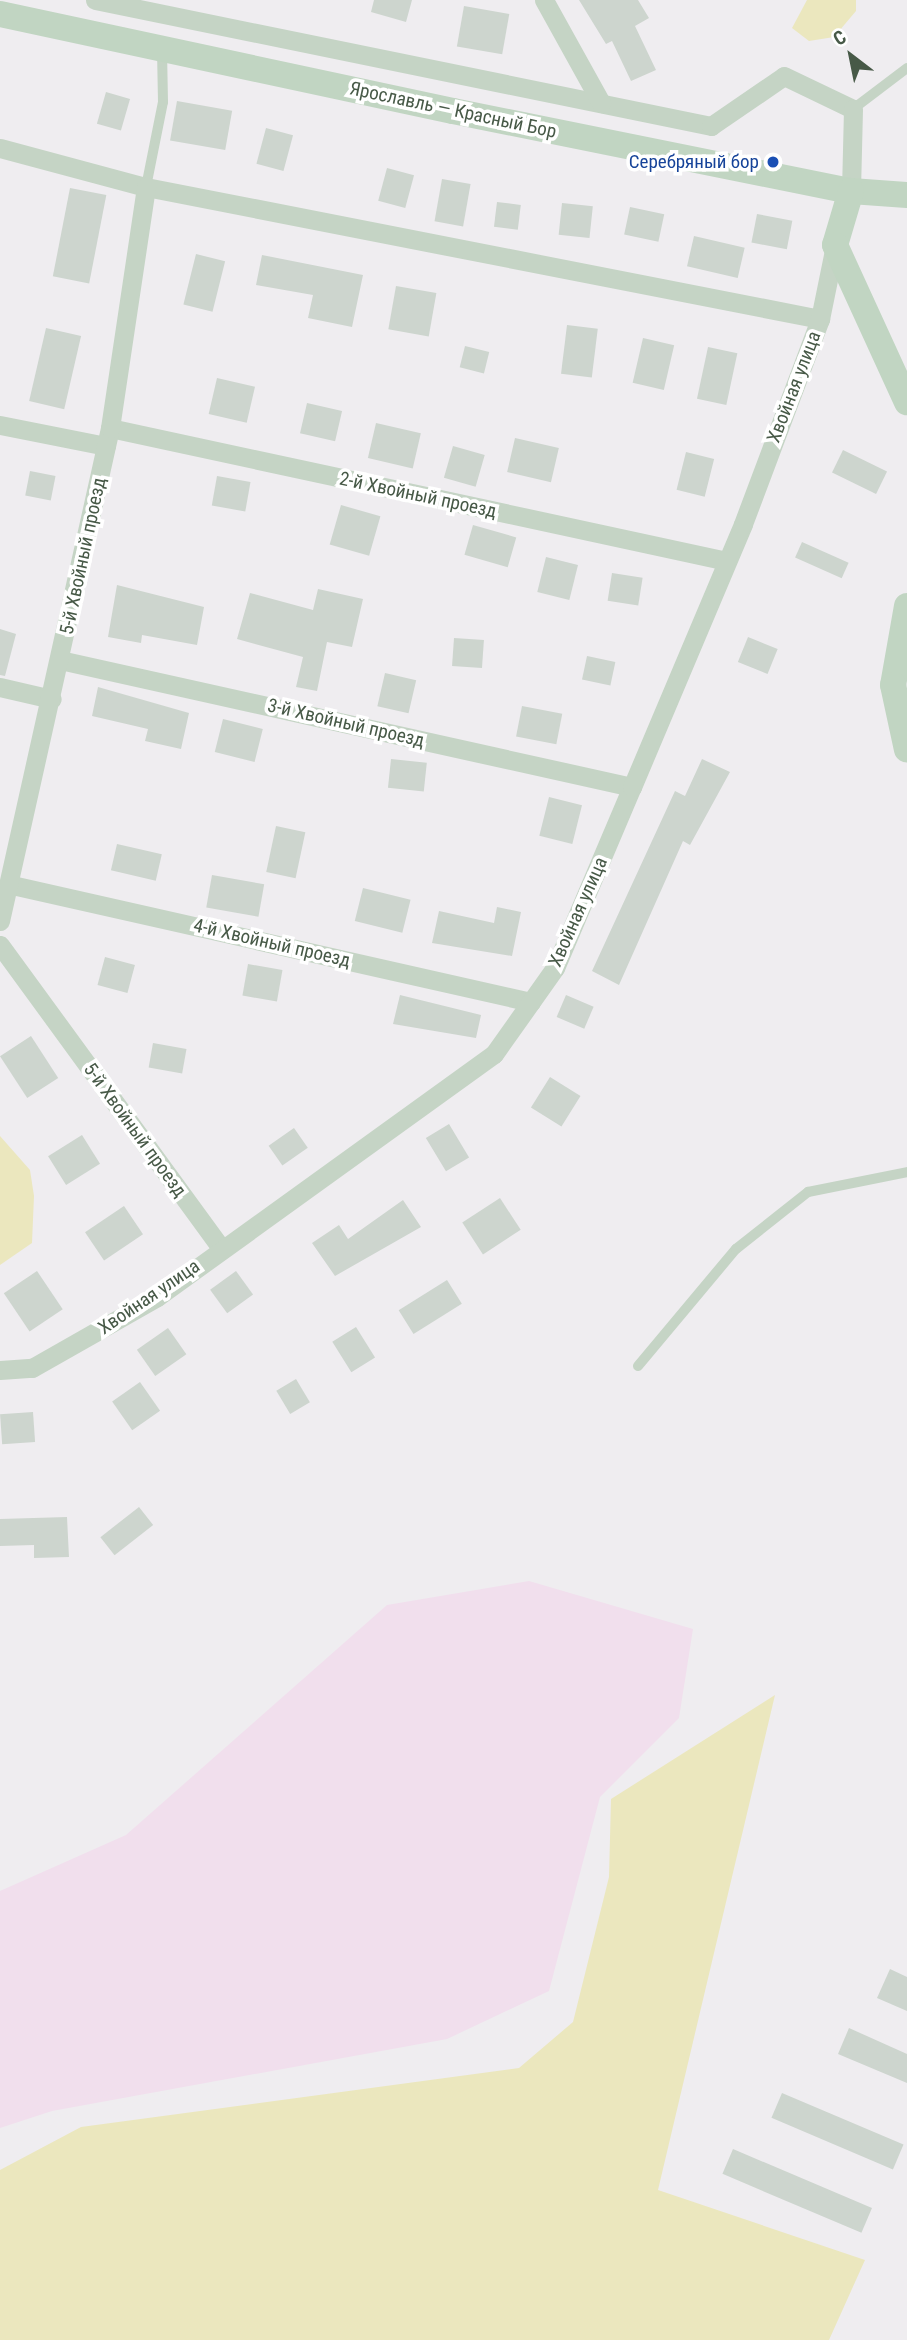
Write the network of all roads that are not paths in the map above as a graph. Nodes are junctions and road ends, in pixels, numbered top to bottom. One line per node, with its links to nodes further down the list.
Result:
1 (95, 0): 6 (street)
2 (544, 0): 6 (street)
3 (0, 14): 4 (street, Ярославль — Красный Бор)
4 (162, 48): 9 (lane); 10 (street, Ярославль — Красный Бор)
5 (907, 68): 7 (lane)
6 (601, 103): 7 (street)
7 (853, 109): 10 (street)
8 (0, 148): 9 (street)
9 (146, 187): 13 (street); 16 (street, 5-й Хвойный проезд)
10 (851, 191): 11 (street, Ярославль — Красный Бор); 12 (street)
11 (907, 195)
12 (835, 245): 13 (street, Хвойная улица); 14 (street)
13 (820, 319): 17 (street, Хвойная улица)
14 (907, 402)
15 (0, 425): 16 (street, 2-й Хвойный проезд)
16 (108, 437): 17 (street, 2-й Хвойный проезд); 19 (street, 5-й Хвойный проезд)
17 (727, 561): 23 (street, Хвойная улица)
18 (907, 606): 22 (street)
19 (60, 660): 21 (street, 5-й Хвойный проезд); 23 (street, 3-й Хвойный проезд)
20 (0, 687): 21 (street)
21 (52, 699): 24 (street, 5-й Хвойный проезд)
22 (907, 750)
23 (632, 787): 27 (street, Хвойная улица)
24 (12, 885): 25 (street, 5-й Хвойный проезд); 27 (street, 4-й Хвойный проезд)
25 (0, 921)
26 (0, 945): 29 (street, 5-й Хвойный проезд)
27 (531, 1002): 29 (street, Хвойная улица)
28 (907, 1172): 30 (lane)
29 (220, 1247): 31 (street, Хвойная улица)
30 (638, 1366)
31 (0, 1370)

